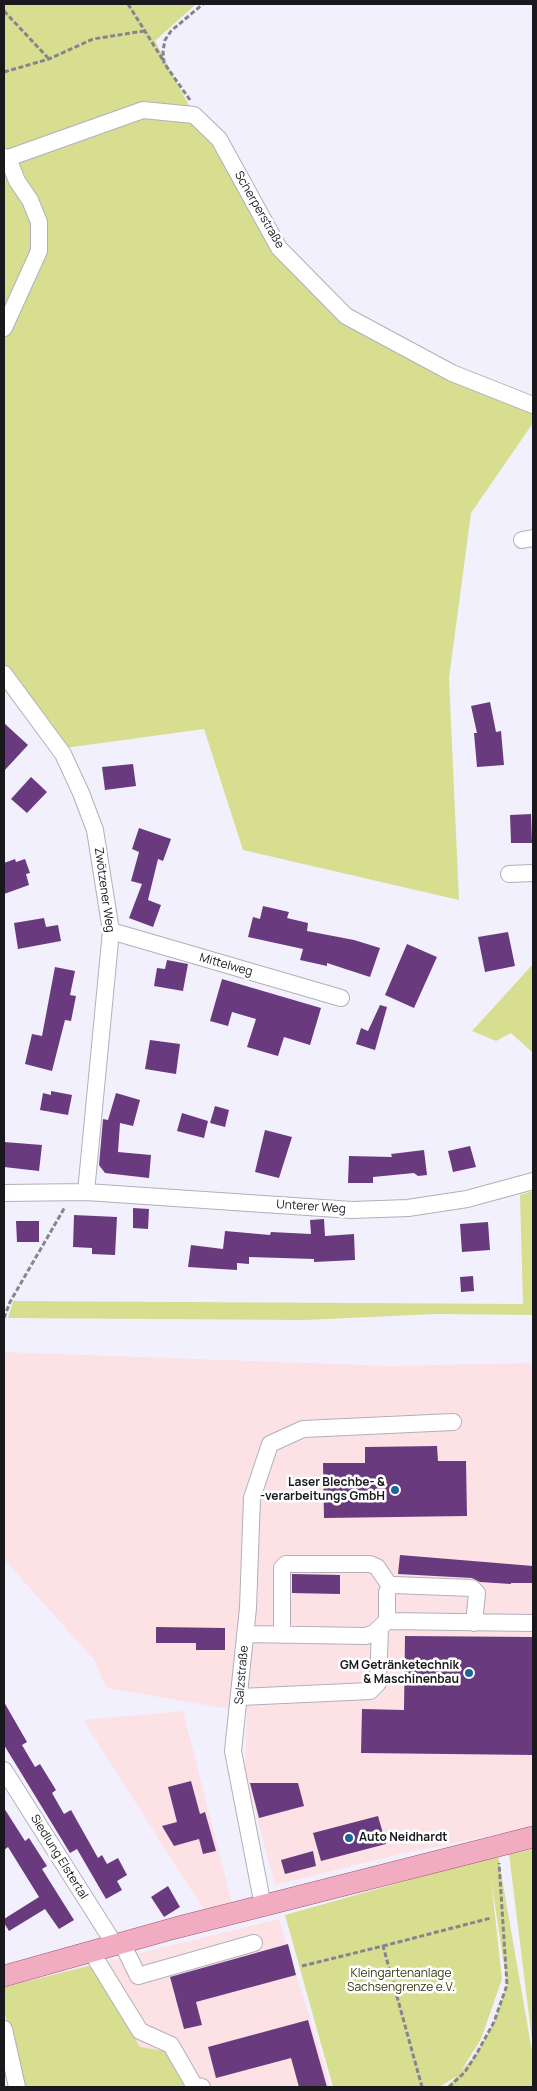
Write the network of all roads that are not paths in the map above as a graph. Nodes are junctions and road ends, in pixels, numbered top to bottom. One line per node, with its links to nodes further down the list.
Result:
1 (6, 157): 2 (street); 3 (street, Scherperstraße)
2 (4, 328)
3 (533, 405)
4 (4, 674): 7 (street, Zwötzener Weg)
5 (533, 873): 6 (street)
6 (509, 874)
7 (111, 931): 8 (street, Mittelweg); 10 (street, Zwötzener Weg)
8 (341, 998)
9 (533, 1181): 10 (street, Unterer Weg)
10 (86, 1192): 11 (street, Unterer Weg)
11 (4, 1193)
12 (453, 1422): 17 (street, Salzstraße)
13 (390, 1586): 14 (street); 16 (street); 18 (street)
14 (474, 1623): 15 (street); 16 (street)
15 (533, 1623)
16 (384, 1624): 18 (street); 19 (street)
17 (245, 1634): 18 (street); 19 (street, Salzstraße)
18 (282, 1635)
19 (240, 1697): 22 (street, Salzstraße)
20 (4, 1770): 24 (street, Siedlung Elstertal)
21 (533, 1837): 22 (main road)
22 (264, 1906): 24 (main road)
23 (254, 1943): 24 (street, Siedlung Elstertal)
24 (118, 1944): 25 (main road)
25 (94, 1951): 26 (main road); 29 (street)
26 (4, 1976)
27 (4, 2029): 28 (street)
28 (17, 2087)
29 (202, 2087)

